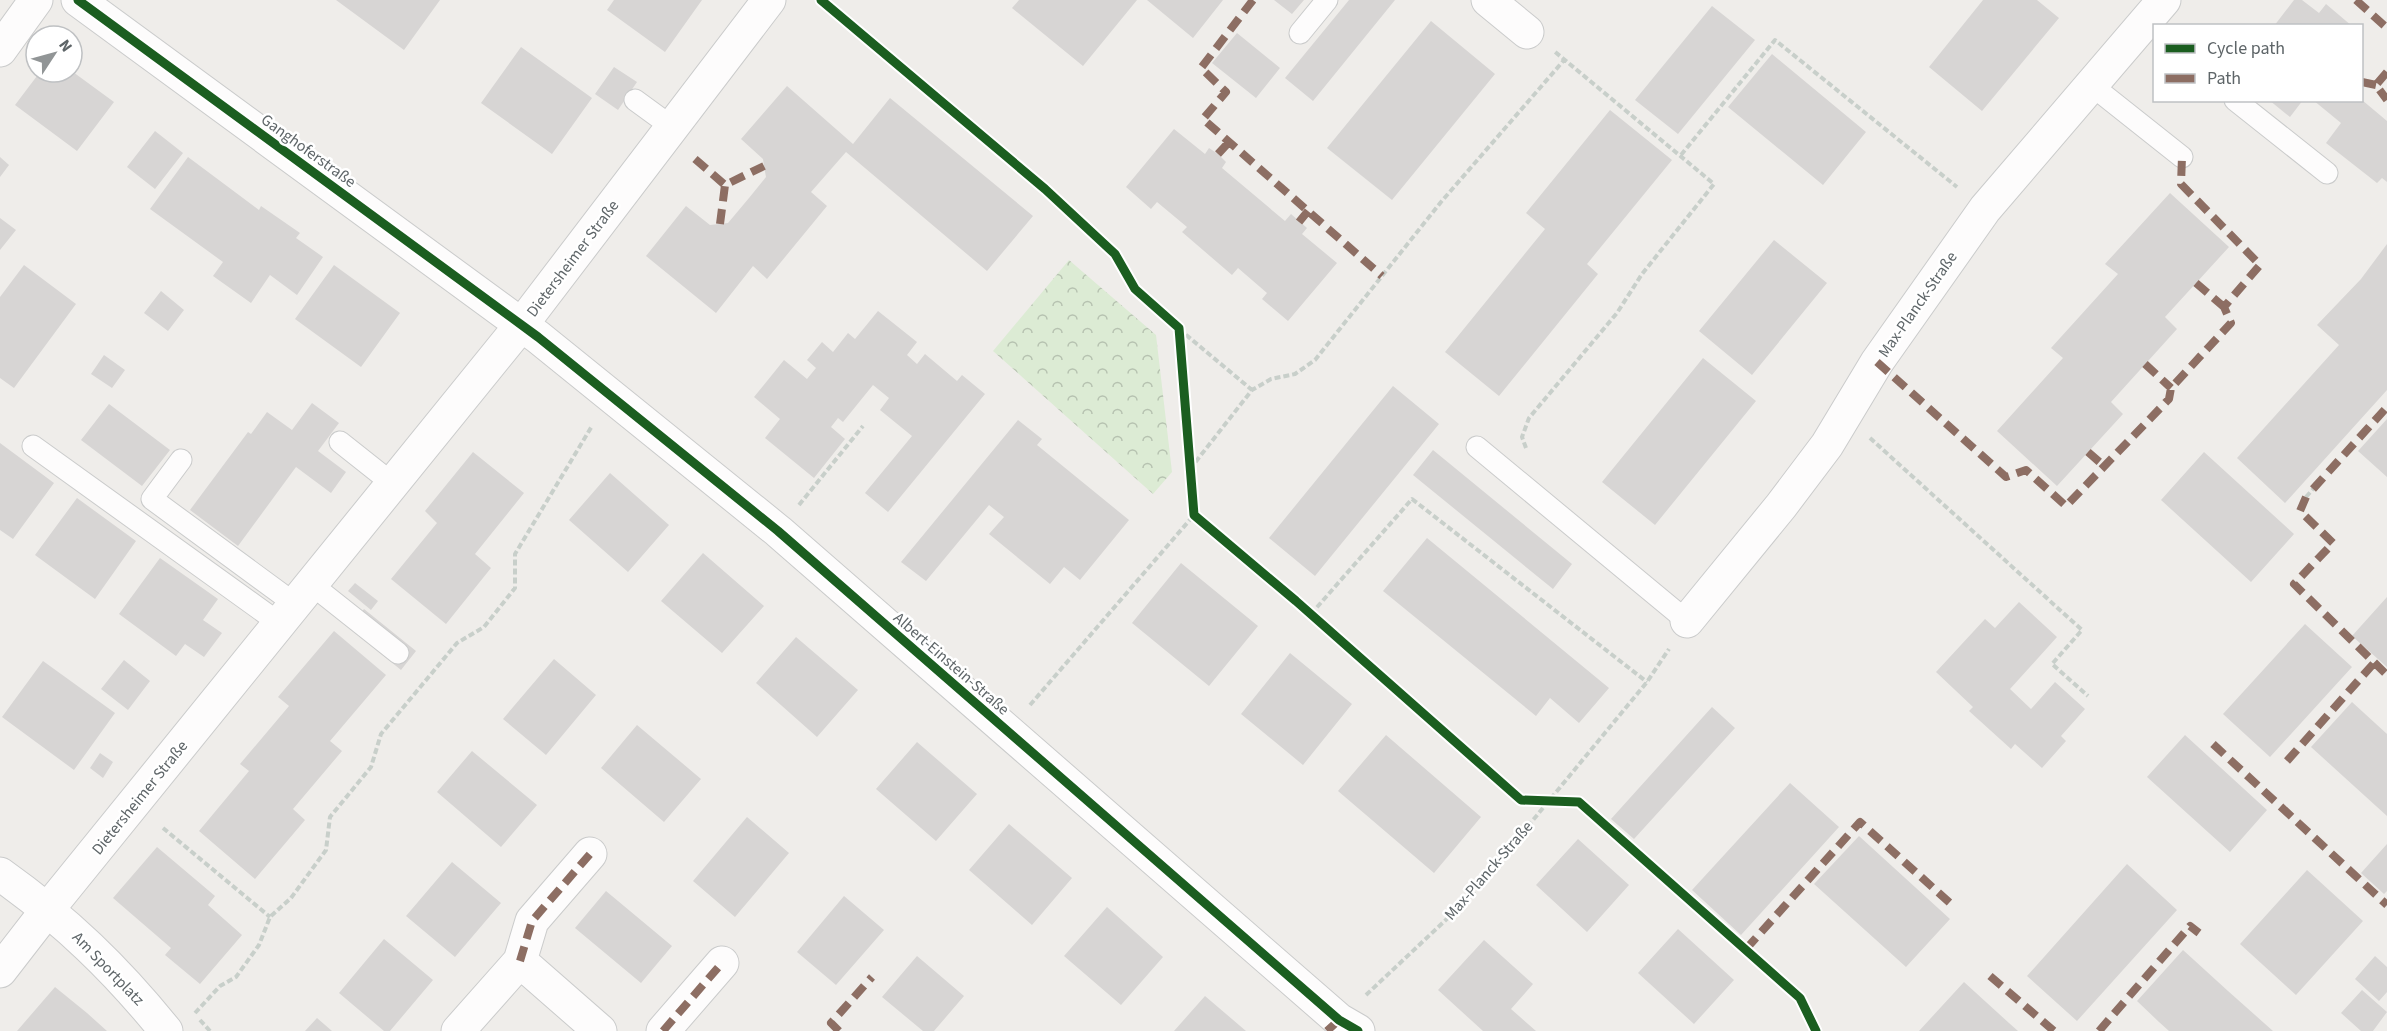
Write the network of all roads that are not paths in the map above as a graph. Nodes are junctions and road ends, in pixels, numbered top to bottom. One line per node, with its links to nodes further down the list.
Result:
1 (36, 0): 9 (street)
2 (78, 0): 16 (street, Ganghoferstraße)
3 (769, 0): 13 (street, Dietersheimer Straße)
4 (1327, 0): 8 (lane)
5 (1488, 0): 7 (street)
6 (2155, 17): 10 (street, Max-Planck-Straße)
7 (1527, 32)
8 (1300, 33)
9 (0, 51)
10 (2090, 84): 14 (lane); 23 (street, Max-Planck-Straße)
11 (635, 100): 13 (lane)
12 (2238, 102): 15 (lane)
13 (672, 127): 16 (street, Dietersheimer Straße)
14 (2182, 157)
15 (2327, 173)
16 (522, 324): 21 (street, Dietersheimer Straße); 31 (street, Albert-Einstein-Straße)
17 (339, 442): 21 (lane)
18 (33, 446): 22 (lane)
19 (1477, 447): 23 (lane)
20 (181, 460): 22 (lane)
21 (393, 484): 22 (street, Dietersheimer Straße)
22 (295, 604): 24 (lane); 27 (street, Dietersheimer Straße)
23 (1687, 621)
24 (398, 653)
25 (590, 854): 28 (street)
26 (0, 874): 27 (street, Am Sportplatz)
27 (48, 909): 30 (street, Dietersheimer Straße); 32 (street, Am Sportplatz)
28 (519, 961): 33 (street); 34 (street)
29 (722, 963): 35 (street)
30 (0, 971)
31 (1348, 1026)
32 (166, 1031)
33 (458, 1031)
34 (600, 1031)
35 (663, 1031)

